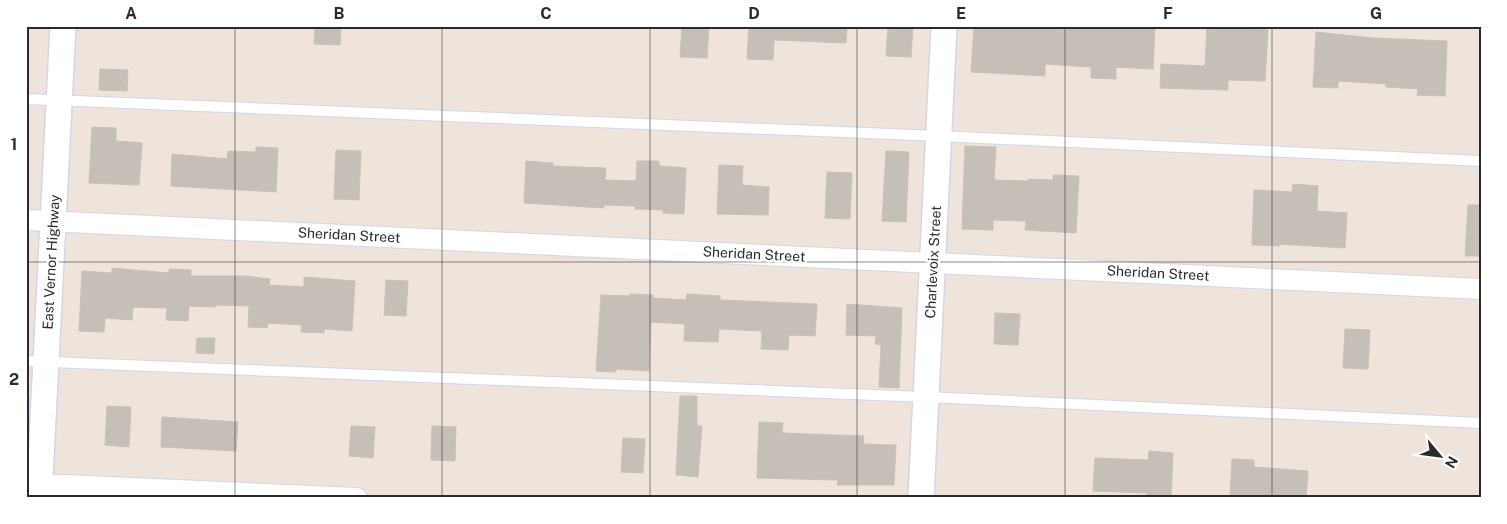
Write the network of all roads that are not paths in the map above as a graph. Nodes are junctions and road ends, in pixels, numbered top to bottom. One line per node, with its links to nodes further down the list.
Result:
1 (63, 26): 4 (street, East Vernor Highway)
2 (944, 26): 5 (street, Charlevoix Street)
3 (26, 99): 4 (lane)
4 (59, 101): 5 (lane); 8 (street, East Vernor Highway)
5 (939, 136): 6 (lane); 9 (street, Charlevoix Street)
6 (1481, 161)
7 (26, 220): 8 (street, Sheridan Street)
8 (53, 220): 9 (street, Sheridan Street); 11 (street, East Vernor Highway)
9 (933, 262): 10 (street, Sheridan Street); 12 (street, Charlevoix Street)
10 (1481, 289)
11 (36, 361): 12 (lane); 14 (street, East Vernor Highway)
12 (926, 398): 13 (lane); 16 (street, Charlevoix Street)
13 (1481, 423)
14 (35, 490): 15 (street)
15 (357, 498)
16 (921, 498)

